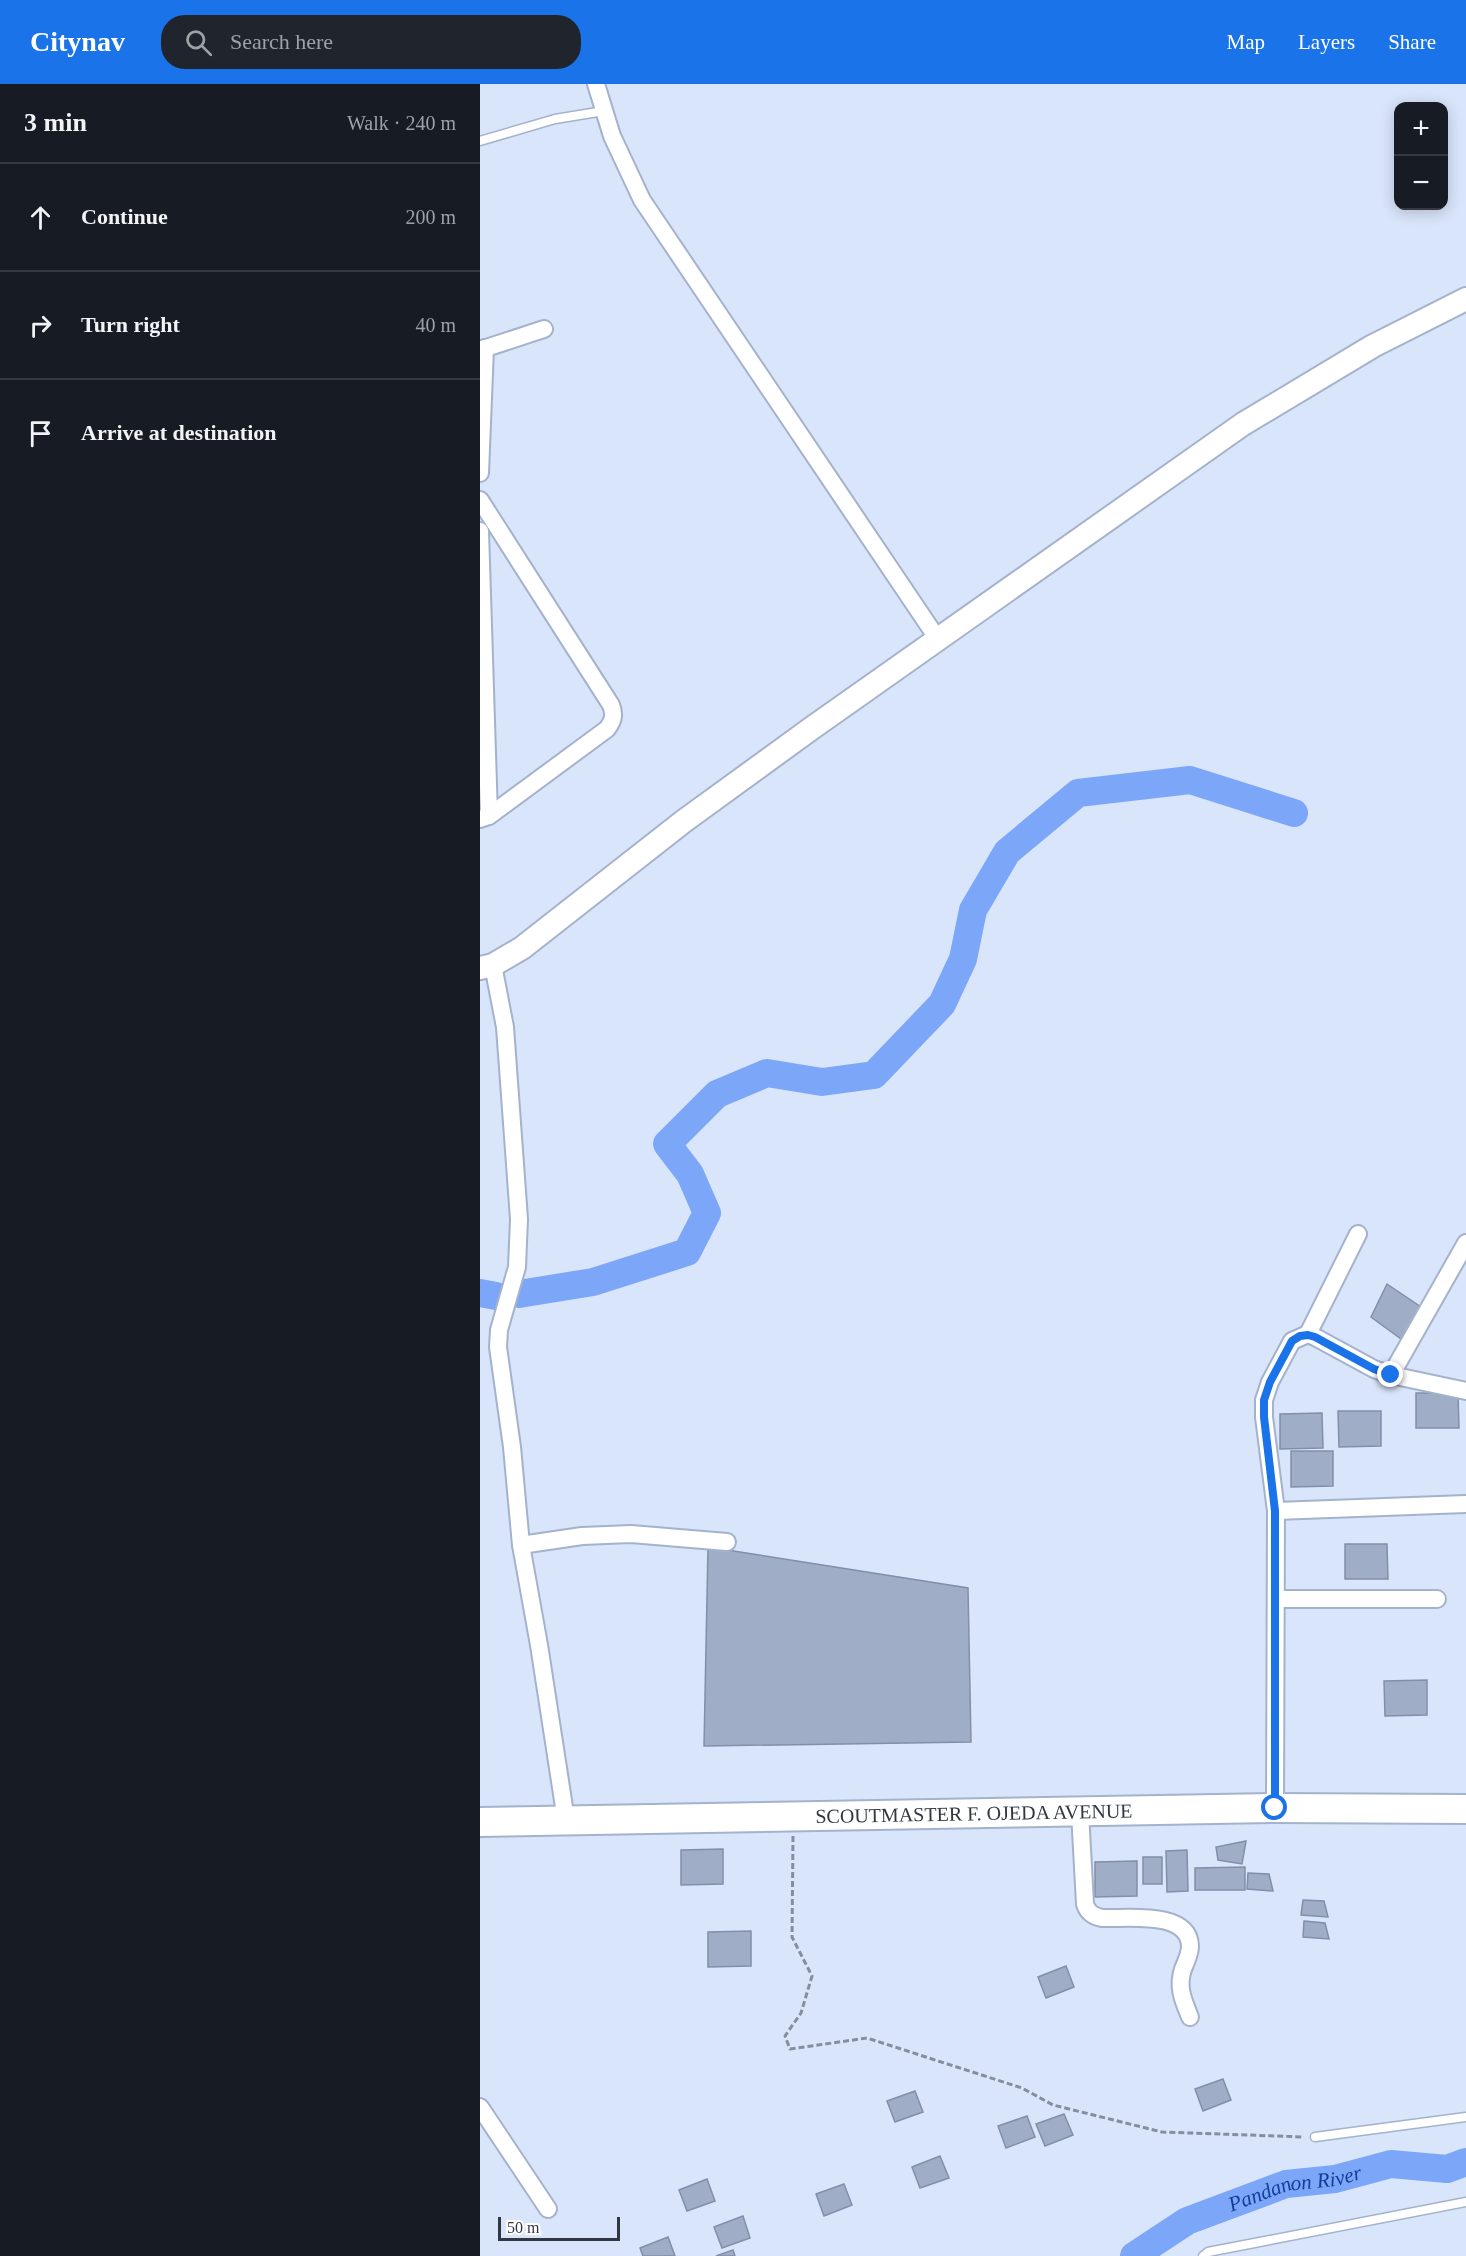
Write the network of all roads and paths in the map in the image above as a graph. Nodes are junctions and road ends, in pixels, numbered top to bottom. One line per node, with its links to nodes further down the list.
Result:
1 (596, 84): 2 (street)
2 (604, 111): 3 (lane); 11 (street)
3 (480, 141)
4 (1466, 298): 11 (street)
5 (544, 329): 6 (street)
6 (483, 349): 7 (street)
7 (481, 418): 8 (street)
8 (480, 473)
9 (480, 500): 12 (street)
10 (480, 531): 12 (street)
11 (937, 638): 13 (street)
12 (485, 817)
13 (486, 966): 22 (street)
14 (1358, 1234): 16 (street)
15 (1466, 1243): 17 (street)
16 (1308, 1335): 17 (street); 20 (street)
17 (1391, 1375): 18 (street)
18 (1466, 1391)
19 (1466, 1504): 20 (street)
20 (1275, 1511): 23 (street)
21 (727, 1542): 22 (street)
22 (521, 1545): 29 (street)
23 (1275, 1599): 24 (street); 25 (street)
24 (1437, 1599)
25 (1275, 1808): 26 (highway, SCOUTMASTER F. OJEDA AVENUE); 27 (highway, SCOUTMASTER F. OJEDA AVENUE)
26 (1466, 1809)
27 (1080, 1812): 28 (highway, SCOUTMASTER F. OJEDA AVENUE); 31 (street)
28 (793, 1817): 29 (highway, SCOUTMASTER F. OJEDA AVENUE); 34 (path)
29 (566, 1820): 30 (highway, SCOUTMASTER F. OJEDA AVENUE)
30 (480, 1822)
31 (1190, 2018)
32 (480, 2108): 36 (street)
33 (1466, 2117): 34 (lane)
34 (1315, 2137)
35 (1466, 2202): 37 (lane)
36 (548, 2209)
37 (1203, 2256)

